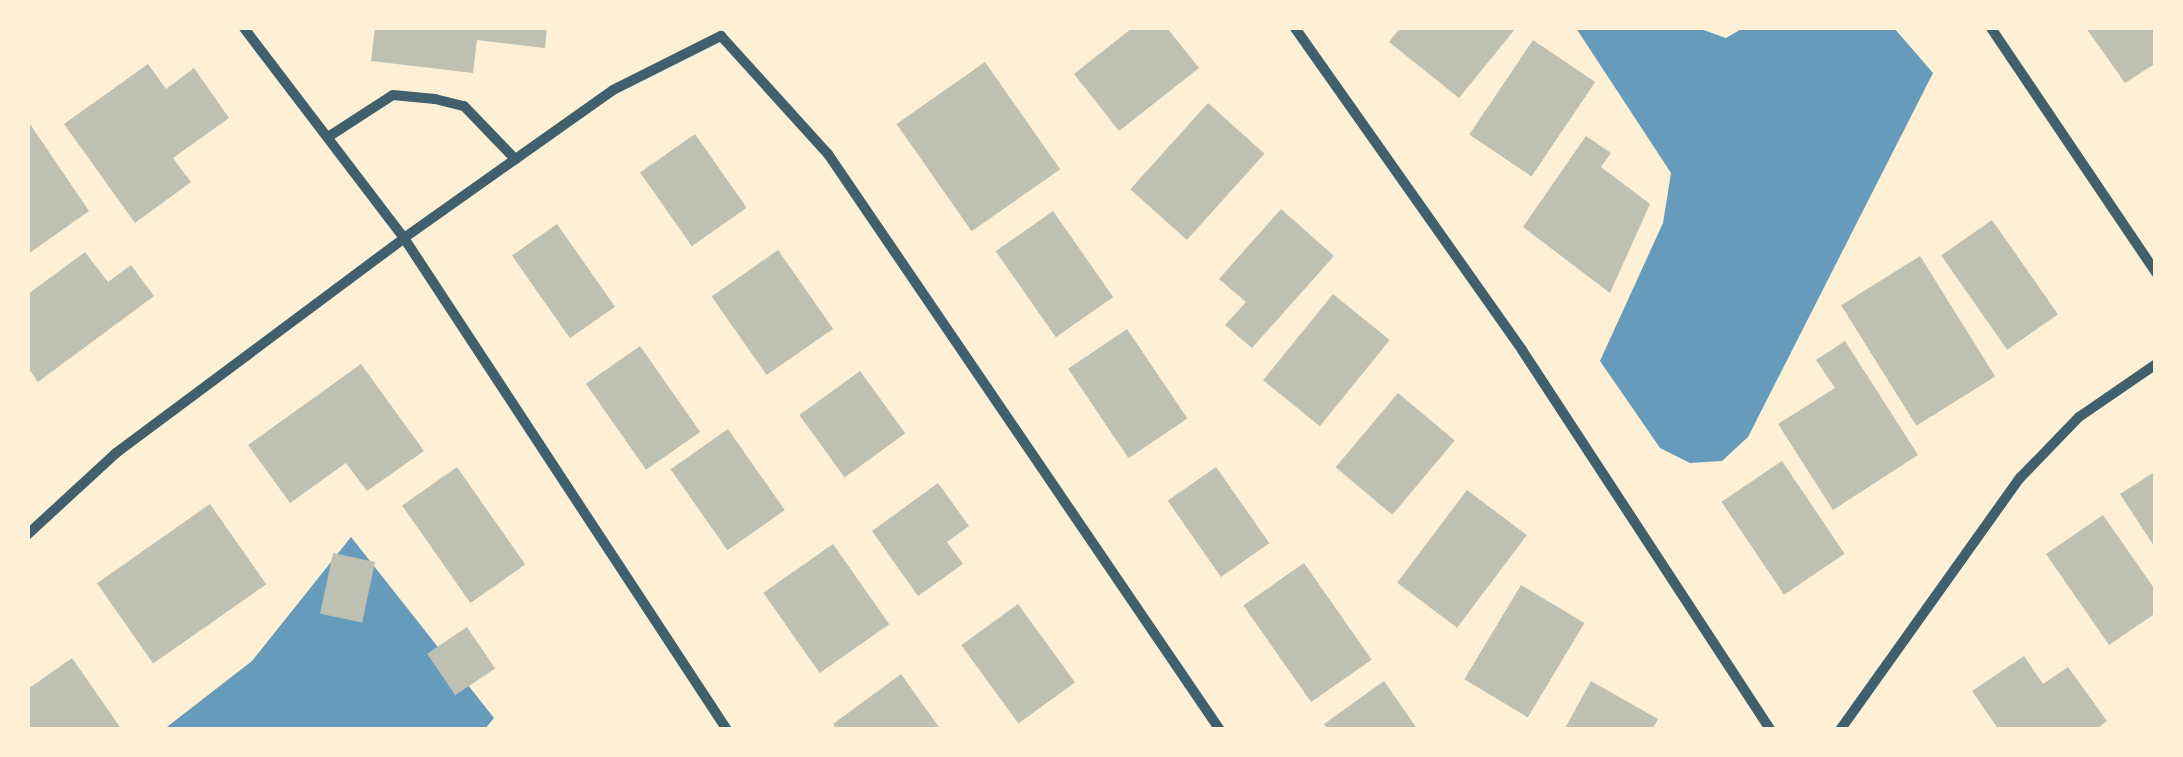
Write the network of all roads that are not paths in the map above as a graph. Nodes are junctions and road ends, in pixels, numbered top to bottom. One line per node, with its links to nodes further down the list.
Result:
1 (244, 28): 4 (street)
2 (1294, 28): 12 (street)
3 (1990, 28): 7 (street)
4 (328, 137): 5 (street); 6 (street)
5 (515, 159): 6 (street); 11 (street)
6 (404, 238): 9 (street); 10 (street)
7 (2156, 273)
8 (2156, 364): 13 (street)
9 (28, 534)
10 (727, 730)
11 (1220, 730)
12 (1771, 730)
13 (1840, 730)

